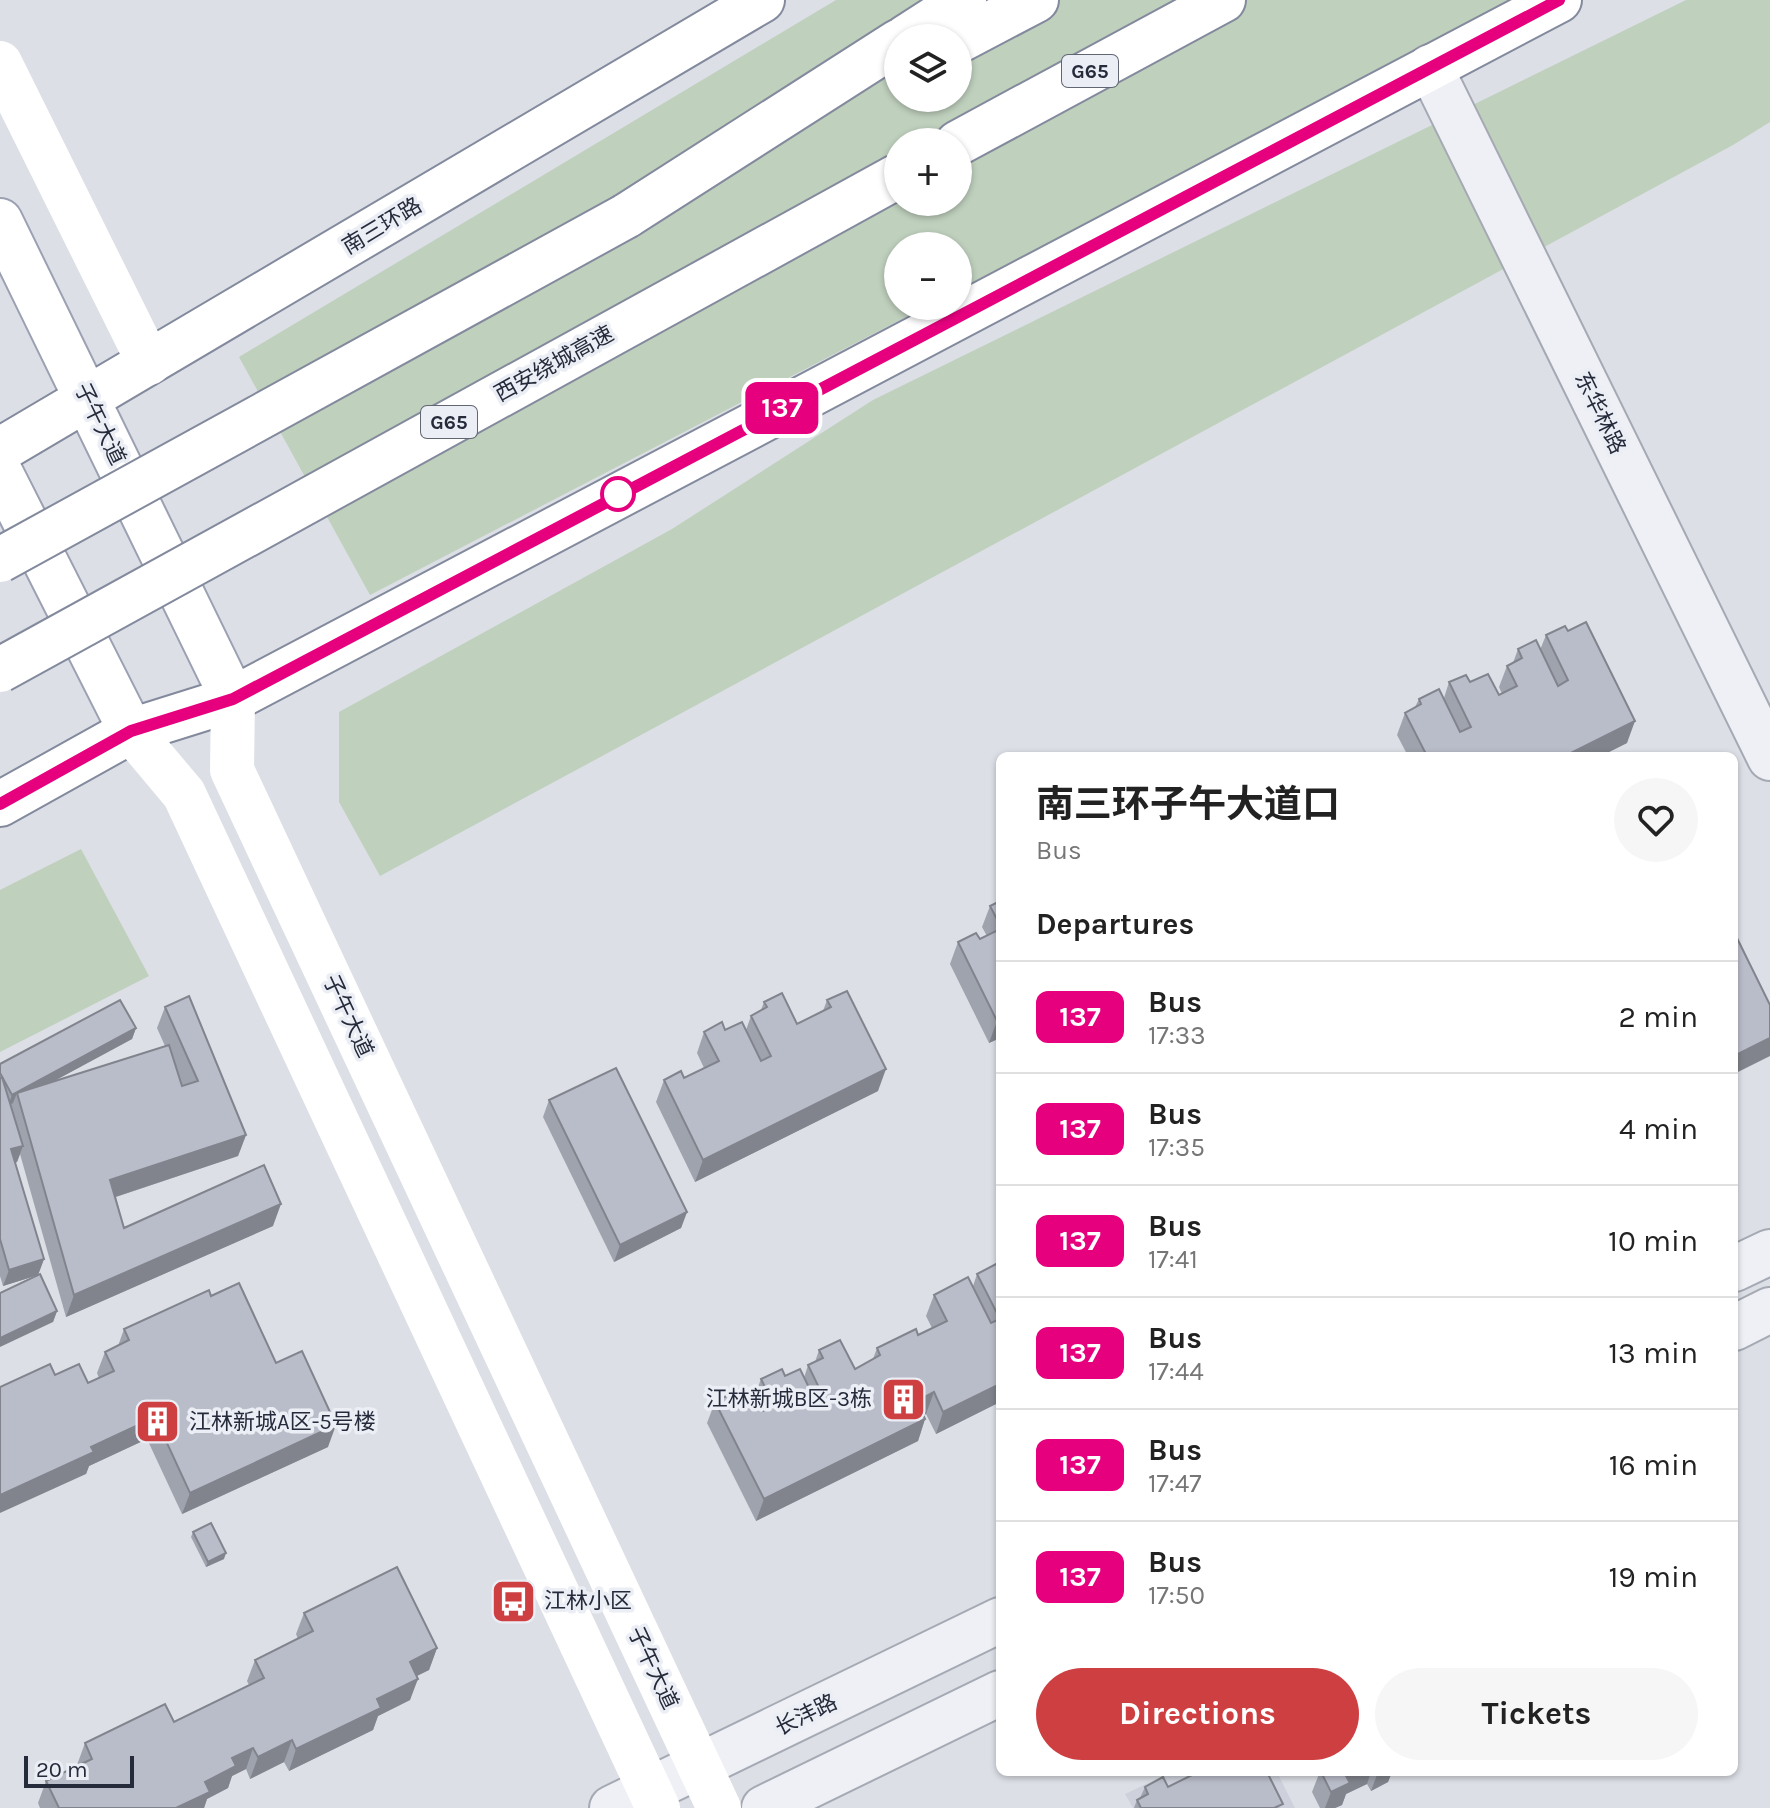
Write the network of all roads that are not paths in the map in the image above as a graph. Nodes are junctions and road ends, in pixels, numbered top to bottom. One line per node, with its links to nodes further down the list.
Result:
1 (762, 0): 16 (main road, 南三环路)
2 (964, 0): 6 (main road)
3 (1036, 0): 7 (main road)
4 (1223, 0): 12 (main road, G65)
5 (1559, 0): 10 (main road)
6 (927, 24)
7 (972, 34)
8 (884, 51): 14 (main road)
9 (0, 63): 16 (main road)
10 (1430, 67): 22 (main road); 24 (street, 东华林路)
11 (884, 80): 14 (main road)
12 (972, 135)
13 (884, 184): 21 (main road, 西安绕城高速 / G65, bridge)
14 (626, 216): 20 (main road, bridge)
15 (0, 221): 17 (main road, 子午大道)
16 (149, 363): 17 (main road, 南三环路)
17 (87, 398): 18 (main road, 南三环路); 22 (main road, 子午大道)
18 (0, 450)
19 (0, 472): 23 (main road)
20 (0, 560)
21 (0, 670)
22 (233, 699): 23 (main road); 32 (main road, 子午大道)
23 (131, 731): 25 (main road); 33 (main road)
24 (1770, 758)
25 (0, 804)
26 (1770, 1252): 27 (street)
27 (1738, 1267)
28 (1770, 1310): 29 (street)
29 (1738, 1326)
30 (996, 1622): 32 (street, 长沣路)
31 (996, 1695): 35 (street)
32 (700, 1766): 33 (street, 长沣路); 34 (main road, 子午大道)
33 (640, 1802)
34 (719, 1808)
35 (764, 1808)

